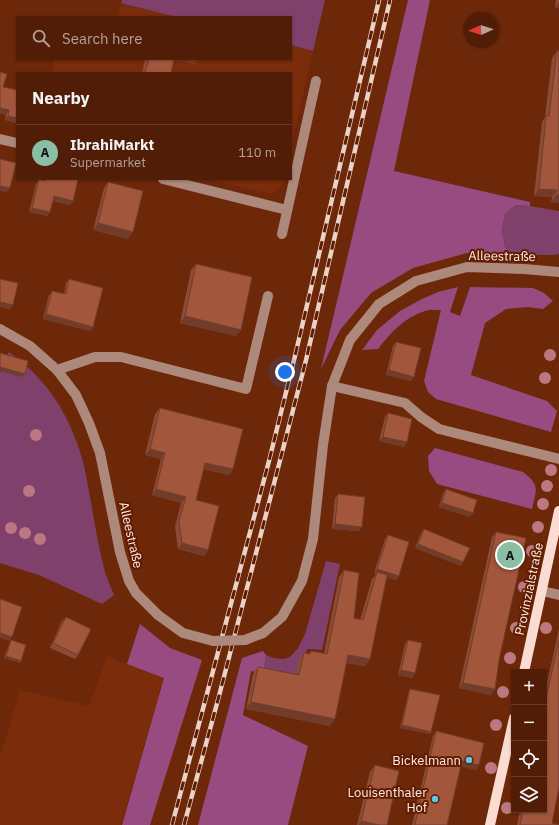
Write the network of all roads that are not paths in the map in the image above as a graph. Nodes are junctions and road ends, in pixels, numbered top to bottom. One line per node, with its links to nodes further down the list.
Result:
1 (316, 81): 5 (street)
2 (0, 139): 3 (street)
3 (16, 143)
4 (167, 180): 5 (street)
5 (287, 210): 6 (street)
6 (282, 234)
7 (559, 272): 11 (street, Alleestraße)
8 (268, 296): 10 (street)
9 (0, 329): 10 (street, Alleestraße)
10 (57, 370): 11 (street, Alleestraße, bridge)
11 (332, 386): 12 (street)
12 (559, 459)
13 (559, 511): 14 (main road, Provinzialstraße)
14 (542, 591): 15 (street); 16 (main road, Provinzialstraße)
15 (559, 595)
16 (525, 669)
17 (511, 731): 18 (main road)
18 (490, 825)

